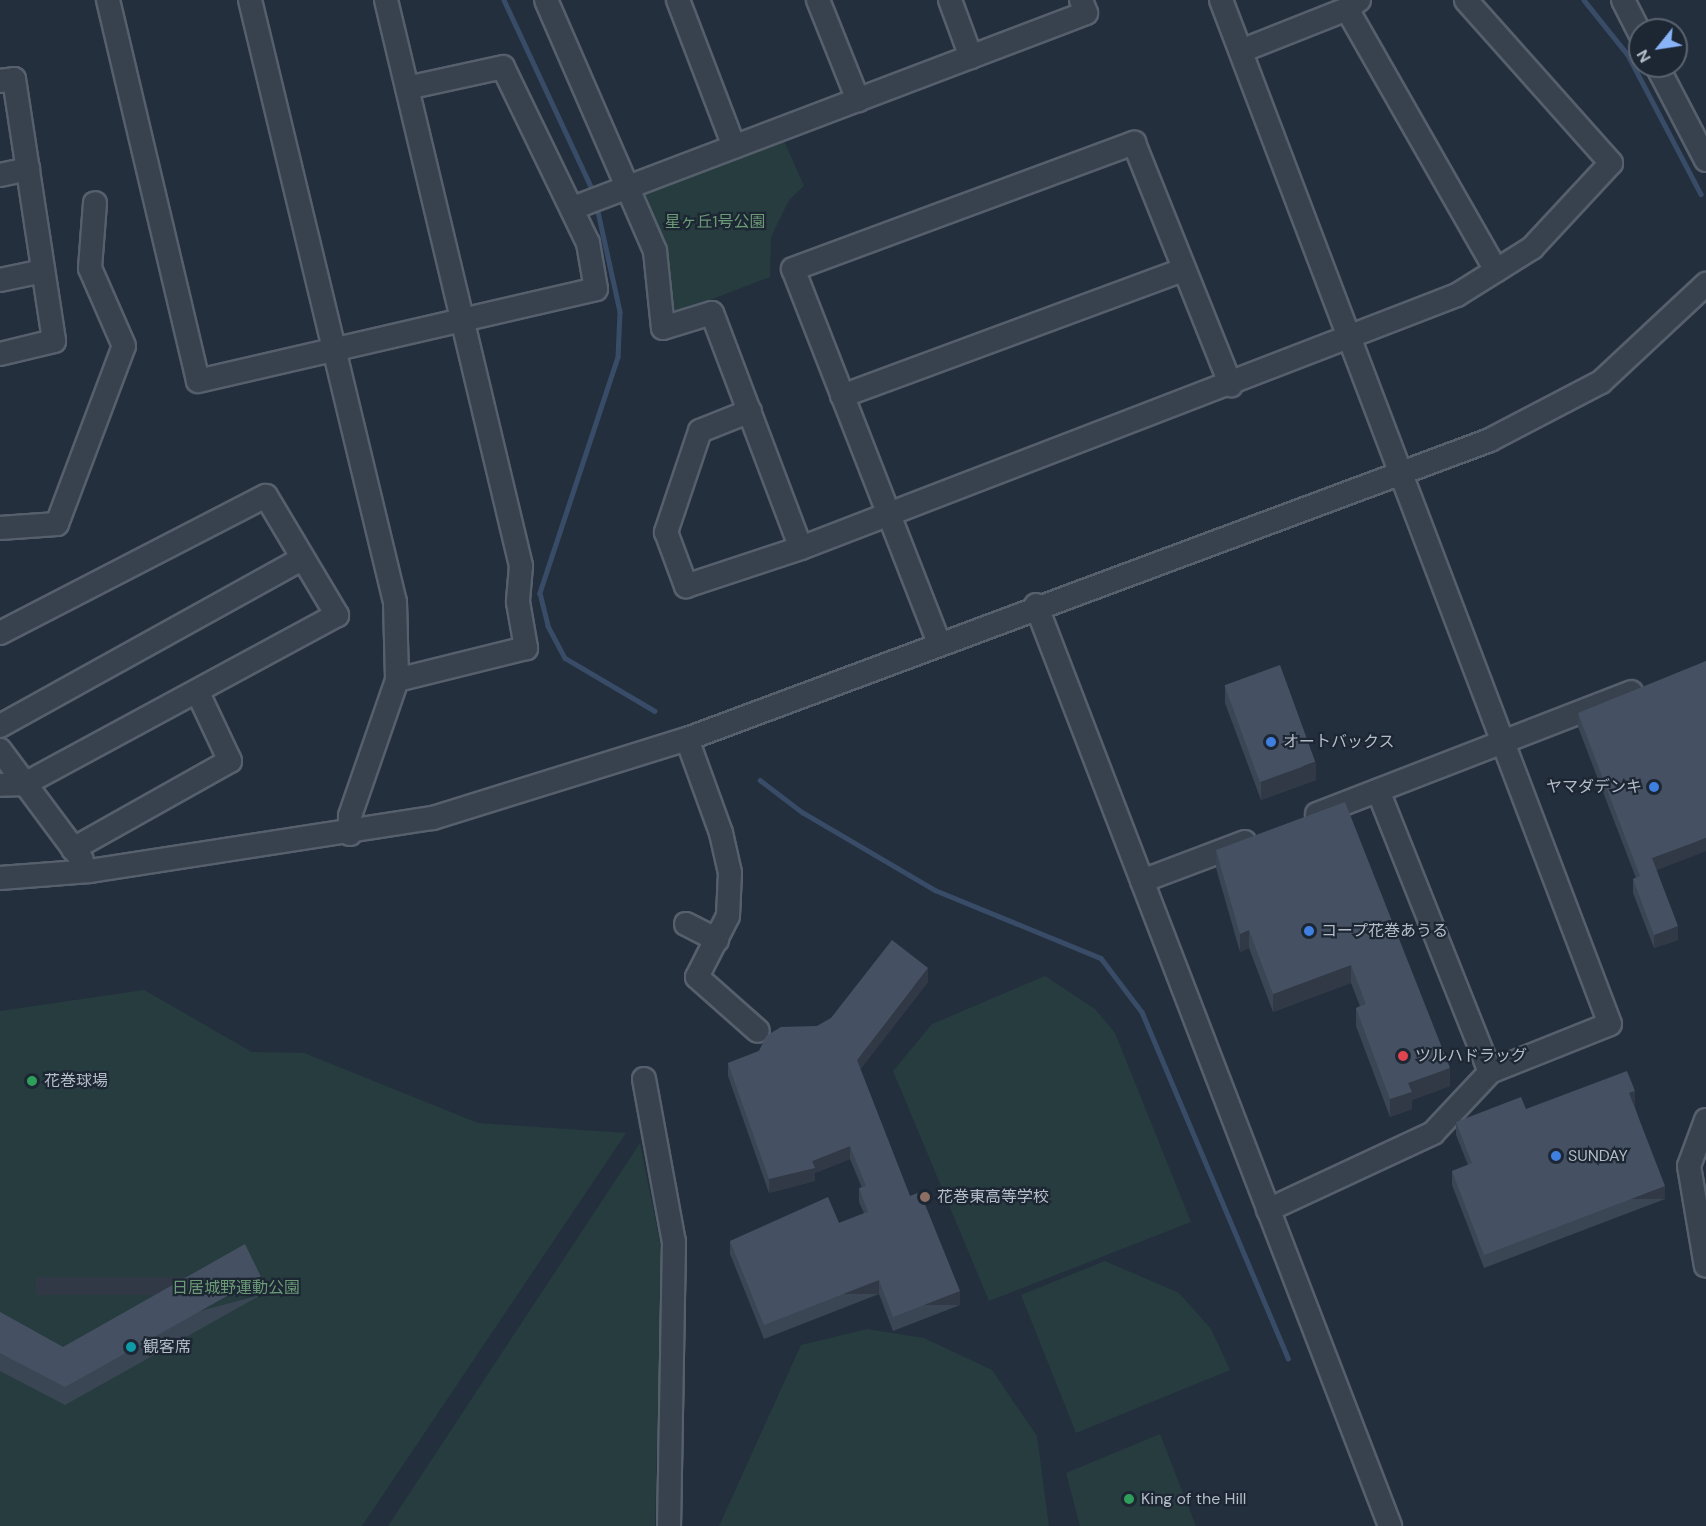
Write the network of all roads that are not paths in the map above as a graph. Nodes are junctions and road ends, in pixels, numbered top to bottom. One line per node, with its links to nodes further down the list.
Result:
1 (108, 0): 34 (street)
2 (250, 0): 34 (street)
3 (386, 0): 18 (street)
4 (546, 0): 24 (street)
5 (678, 0): 20 (street)
6 (818, 0): 19 (street)
7 (950, 0): 15 (street)
8 (1081, 0): 15 (street)
9 (1221, 0): 14 (street)
10 (1466, 0): 28 (street)
11 (1623, 0): 13 (street)
12 (1353, 5): 14 (street); 28 (street)
13 (1632, 18)
14 (1240, 51): 33 (street)
15 (971, 57): 19 (street)
16 (1663, 78): 21 (street)
17 (0, 81): 22 (street)
18 (407, 87): 26 (street); 32 (street)
19 (858, 100): 20 (street)
20 (734, 147): 24 (street)
21 (1706, 160)
22 (28, 169): 23 (street); 29 (street)
23 (0, 175)
24 (631, 187): 26 (street); 38 (street)
25 (95, 203): 41 (street)
26 (573, 208): 32 (street)
27 (1183, 270): 36 (street); 37 (street); 37 (street)
28 (1496, 270): 33 (street)
29 (43, 272): 30 (street); 35 (street)
30 (0, 280)
31 (1706, 284): 39 (street)
32 (465, 320): 34 (street); 47 (street)
33 (1349, 339): 36 (street); 39 (street)
34 (336, 351): 47 (street)
35 (0, 354)
36 (1231, 385): 40 (street)
37 (842, 396): 40 (street)
38 (750, 411): 42 (street); 42 (street)
39 (1399, 473): 44 (street); 52 (street)
40 (888, 515): 42 (street); 46 (street)
41 (0, 528)
42 (801, 548)
43 (303, 558): 45 (street); 49 (street); 50 (street)
44 (1036, 605): 46 (street); 63 (street)
45 (0, 633)
46 (939, 643): 51 (street)
47 (397, 680): 59 (street)
48 (1652, 684): 52 (street)
49 (197, 691): 54 (street); 60 (street)
50 (0, 726)
51 (687, 739): 59 (street); 65 (street)
52 (1502, 742): 56 (street); 67 (street)
53 (0, 750): 54 (street)
54 (25, 784): 55 (street); 60 (street)
55 (0, 785)
56 (1378, 790): 57 (street); 67 (street)
57 (1293, 823)
58 (1271, 831): 63 (street)
59 (350, 834): 61 (street)
60 (73, 849): 61 (street)
61 (90, 871): 62 (street)
62 (0, 878)
63 (1142, 881): 70 (street)
64 (686, 924): 65 (street)
65 (717, 940): 66 (street)
66 (758, 1031)
67 (1490, 1072): 70 (street)
68 (644, 1079): 72 (street)
69 (1706, 1120): 71 (street)
70 (1268, 1209): 73 (street)
71 (1706, 1266)
72 (669, 1526)
73 (1390, 1526)

